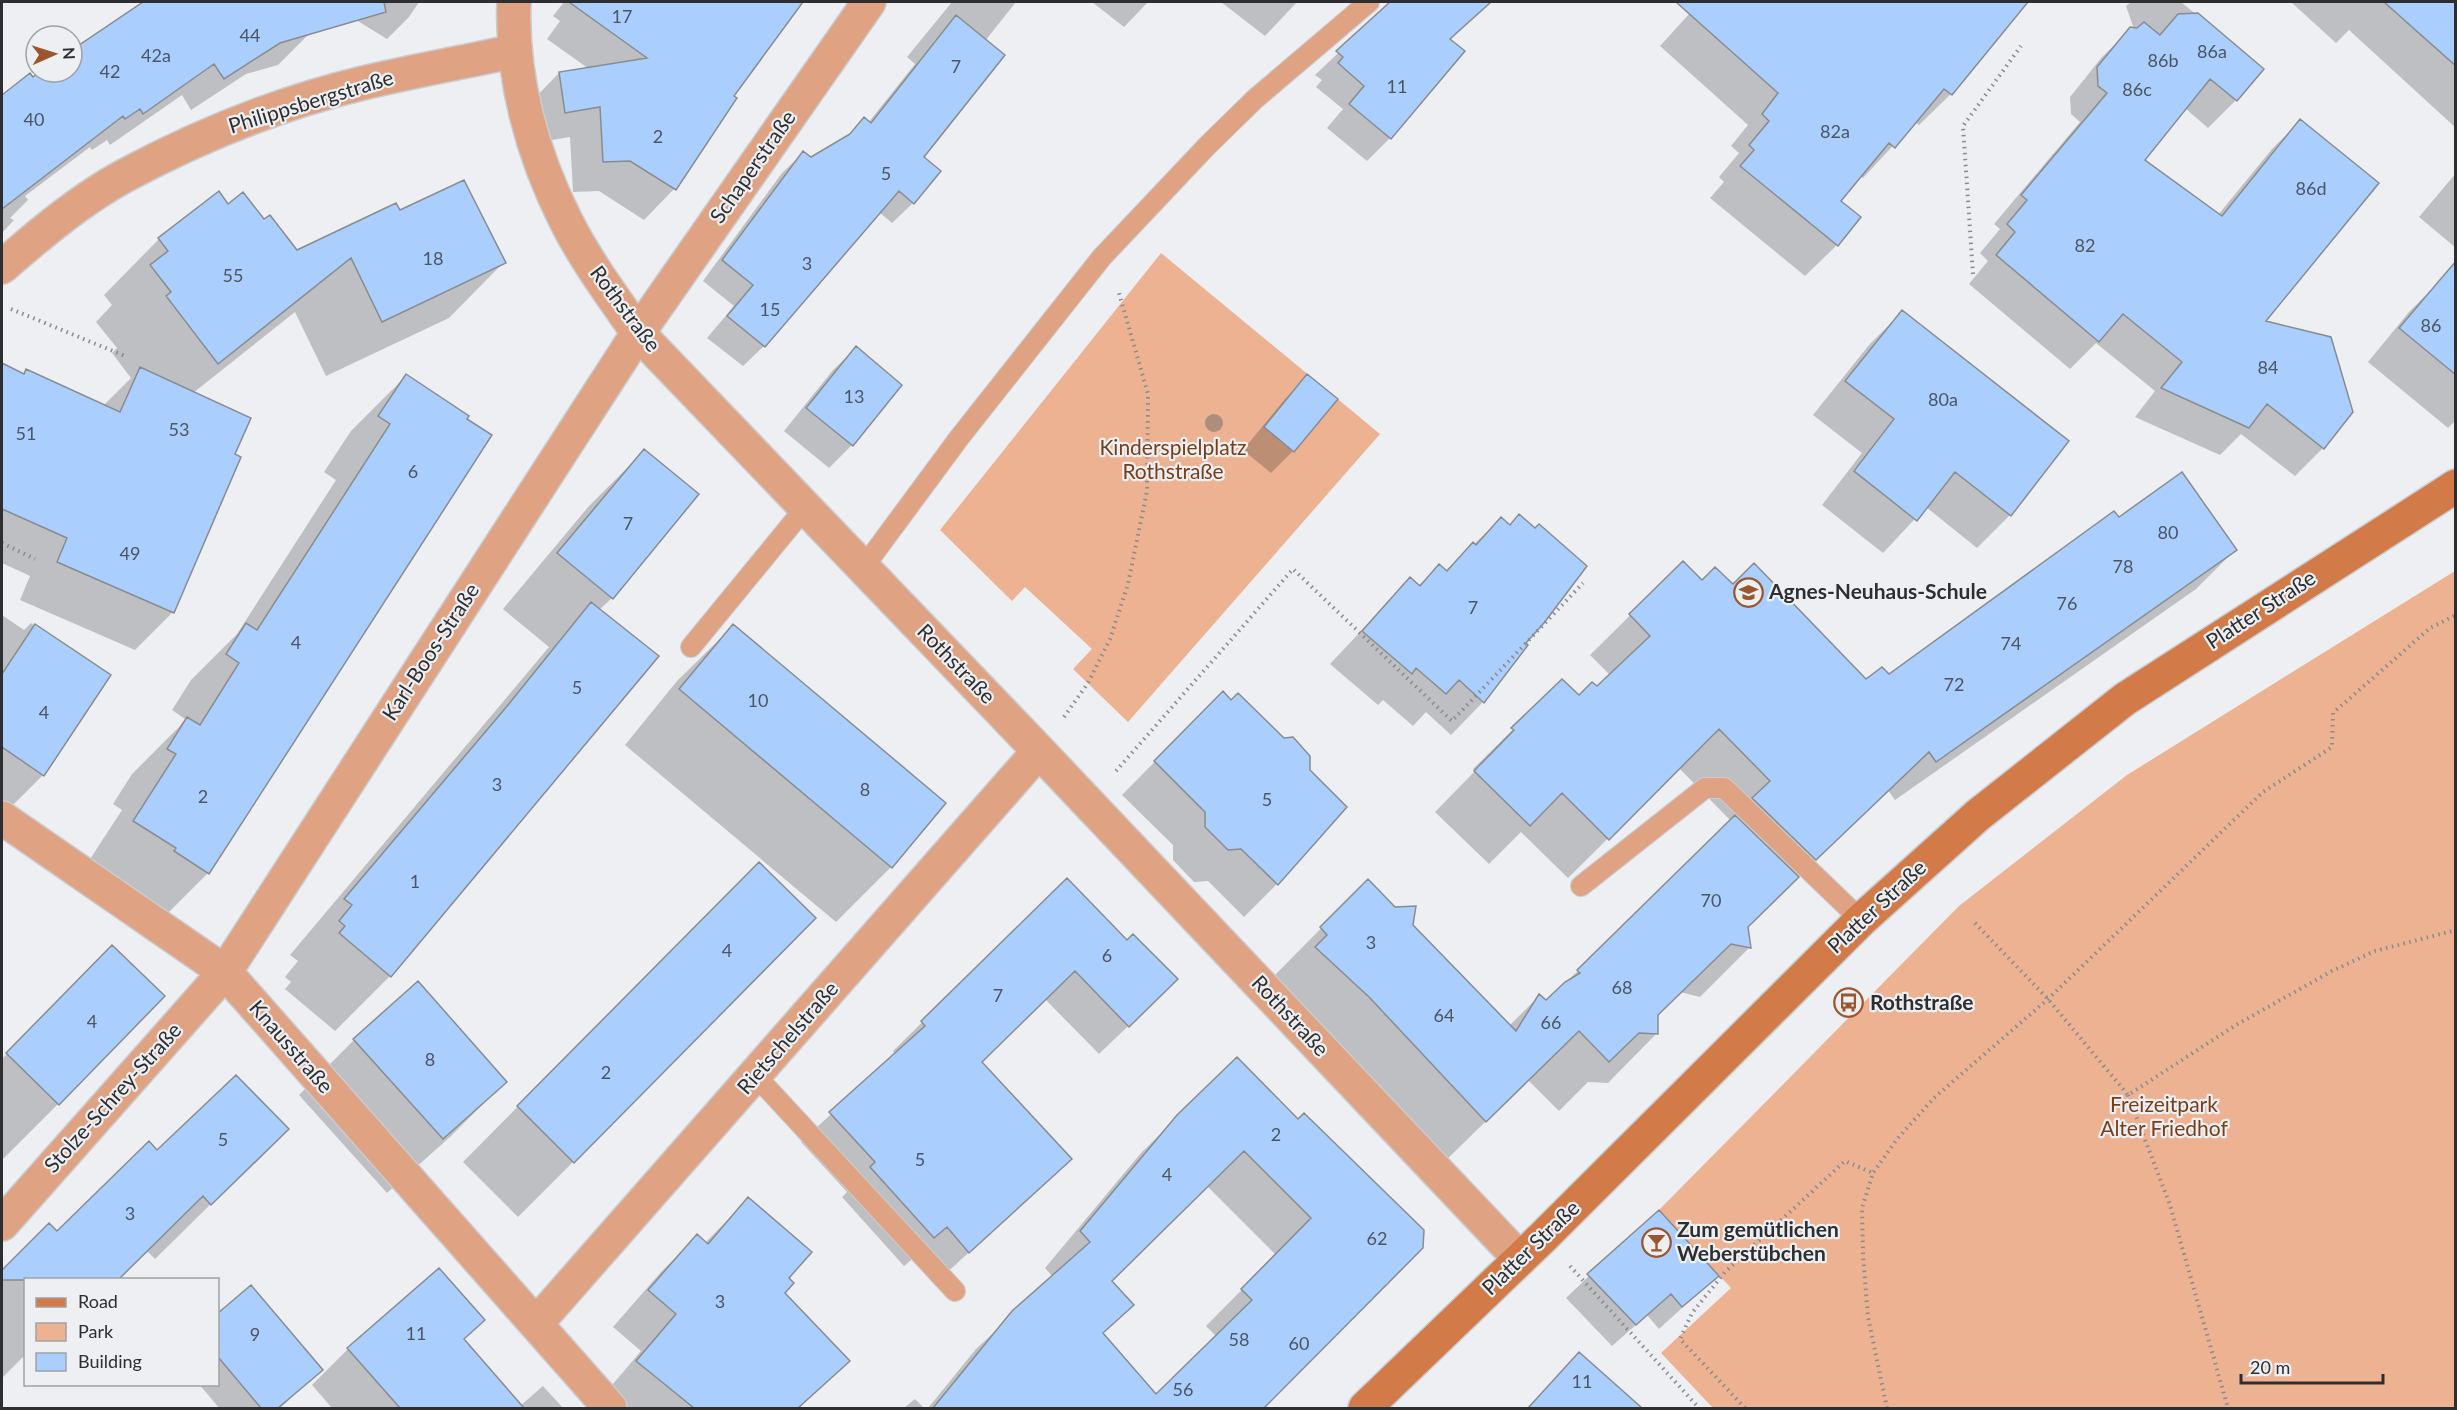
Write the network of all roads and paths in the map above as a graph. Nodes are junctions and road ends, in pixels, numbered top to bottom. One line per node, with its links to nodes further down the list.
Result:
1 (514, 2): 5 (street, Rothstraße)
2 (869, 2): 10 (street, Schaperstraße)
3 (1369, 2): 16 (lane)
4 (2021, 46): 7 (path)
5 (515, 51): 6 (street, Philippsbergstraße); 10 (street, Rothstraße)
6 (2, 267)
7 (1973, 274)
8 (1122, 301): 20 (path)
9 (2, 305): 11 (path)
10 (638, 333): 13 (street, Rothstraße); 28 (street, Karl-Boos-Straße)
11 (125, 356)
12 (2456, 486): 25 (main road, Platter Straße)
13 (805, 508): 16 (street, Rothstraße); 19 (lane)
14 (2, 543): 15 (path)
15 (35, 559)
16 (863, 568): 21 (street, Rothstraße)
17 (1583, 583): 22 (path)
18 (2456, 615): 29 (path)
19 (691, 647)
20 (1088, 683)
21 (1039, 751): 22 (street, Rothstraße); 30 (street, Rietschelstraße)
22 (1088, 803): 35 (street, Rothstraße)
23 (2, 818): 28 (street, Knausstraße)
24 (1581, 886): 25 (lane)
25 (1861, 920): 34 (main road, Platter Straße)
26 (1975, 923): 29 (path)
27 (2456, 930): 31 (path)
28 (225, 972): 33 (street, Stolze-Schrey-Straße); 37 (street, Knausstraße)
29 (2048, 999): 31 (path); 32 (path)
30 (755, 1075): 36 (lane); 37 (street, Rietschelstraße)
31 (2128, 1095): 43 (path)
32 (1873, 1173): 41 (path); 42 (path)
33 (2, 1224)
34 (1543, 1237): 35 (main road, Platter Straße); 40 (path)
35 (1520, 1259): 39 (main road, Platter Straße)
36 (956, 1291)
37 (536, 1324): 38 (street, Knausstraße)
38 (610, 1408)
39 (1365, 1408)
40 (1700, 1408)
41 (1745, 1408)
42 (1887, 1408)
43 (2228, 1408)

